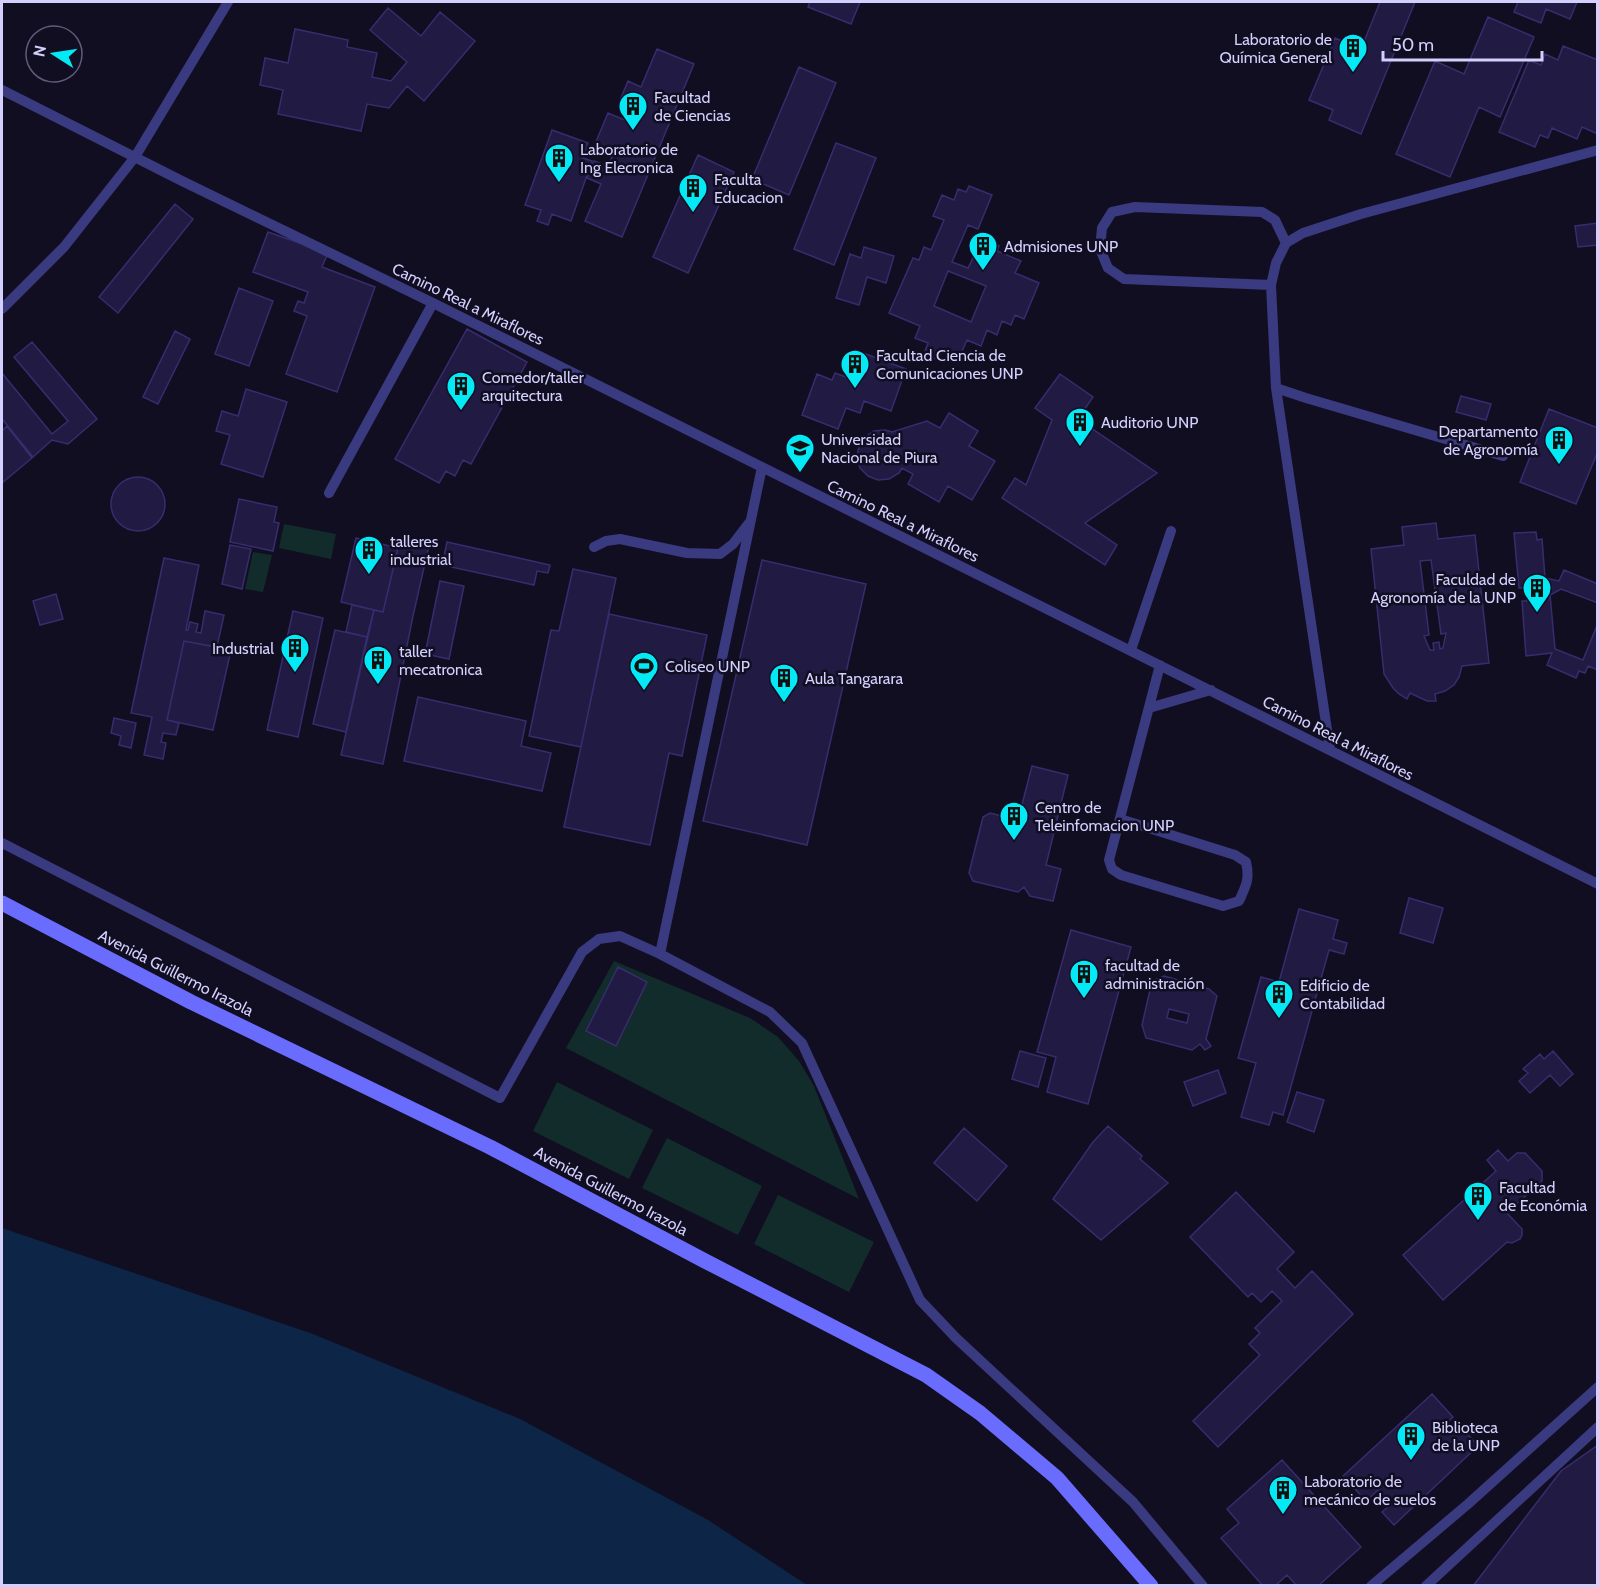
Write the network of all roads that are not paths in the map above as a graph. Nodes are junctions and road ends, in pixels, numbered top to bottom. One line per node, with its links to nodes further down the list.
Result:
1 (228, 2): 4 (lane)
2 (2, 90): 4 (lane, Camino Real a Miraflores)
3 (1598, 150): 5 (lane)
4 (135, 157): 7 (lane, Camino Real a Miraflores); 8 (lane)
5 (1286, 243): 6 (lane); 6 (lane)
6 (1271, 285): 9 (lane)
7 (433, 303): 11 (lane, Camino Real a Miraflores); 12 (lane)
8 (2, 309)
9 (1276, 388): 10 (lane); 20 (lane)
10 (1503, 456)
11 (762, 467): 13 (lane); 16 (lane, Camino Real a Miraflores)
12 (329, 493)
13 (751, 520): 15 (lane); 25 (lane)
14 (1171, 531): 16 (lane)
15 (594, 547)
16 (1131, 650): 17 (lane, Camino Real a Miraflores)
17 (1160, 665): 18 (lane, Camino Real a Miraflores); 19 (lane)
18 (1211, 690): 19 (lane); 20 (lane, Camino Real a Miraflores)
19 (1149, 708): 21 (lane)
20 (1330, 750): 23 (lane, Camino Real a Miraflores)
21 (1119, 819): 21 (lane)
22 (2, 843): 25 (lane)
23 (1598, 884)
24 (2, 903): 28 (main road, Avenida Guillermo Irazola)
25 (660, 954): 29 (lane)
26 (1598, 1387): 30 (lane)
27 (1598, 1427): 31 (lane)
28 (1150, 1586)
29 (1203, 1586)
30 (1371, 1586)
31 (1426, 1586)

